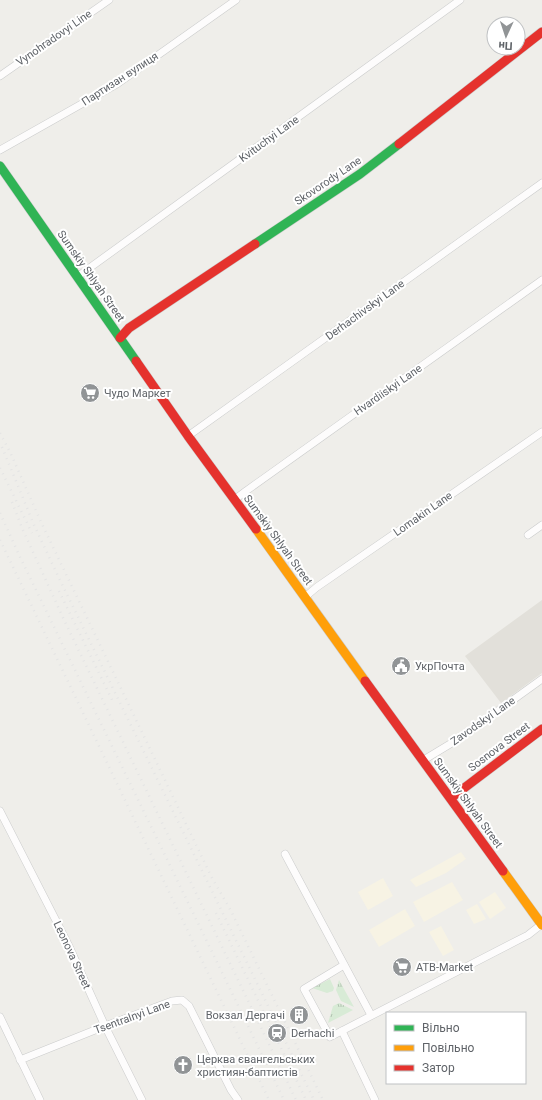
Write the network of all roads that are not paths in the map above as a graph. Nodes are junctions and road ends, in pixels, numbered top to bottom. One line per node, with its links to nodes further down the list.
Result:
1 (109, 0): 5 (street, Vynohradovyi Line)
2 (236, 0): 6 (street, Партизан вулиця)
3 (460, 0): 9 (street, Kvituchyi Lane)
4 (542, 32): 11 (main road, Skovorody Lane)
5 (0, 76)
6 (0, 150)
7 (0, 166): 9 (main road, Sumskiy Shlyah Street)
8 (542, 183): 13 (street, Derhachivskyi Lane)
9 (77, 277): 11 (main road, Sumskiy Shlyah Street)
10 (542, 280): 14 (street, Hvardiiskyi Lane)
11 (120, 338): 13 (main road, Sumskiy Shlyah Street)
12 (542, 432): 17 (street, Lomakin Lane)
13 (188, 436): 14 (main road, Sumskiy Shlyah Street)
14 (234, 500): 17 (main road, Sumskiy Shlyah Street)
15 (542, 525): 16 (street)
16 (528, 535)
17 (305, 597): 20 (main road, Sumskiy Shlyah Street)
18 (542, 679): 20 (street, Zavodskyi Lane)
19 (542, 729): 21 (main road, Sosnova Street)
20 (422, 761): 21 (main road, Sumskiy Shlyah Street)
21 (451, 798): 24 (main road, Sumskiy Shlyah Street)
22 (0, 811): 28 (street, Leonova Street)
23 (285, 854): 25 (street)
24 (542, 924): 26 (street)
25 (344, 965): 26 (street); 29 (street)
26 (371, 1015): 29 (street)
27 (0, 1018): 30 (street)
28 (105, 1026): 30 (street, Tsentralnyi Lane); 32 (street, Leonova Street); 33 (street, Tsentralnyi Lane)
29 (342, 1031): 34 (street)
30 (20, 1060): 31 (street)
31 (40, 1100)
32 (142, 1100)
33 (238, 1100)
34 (375, 1100)

